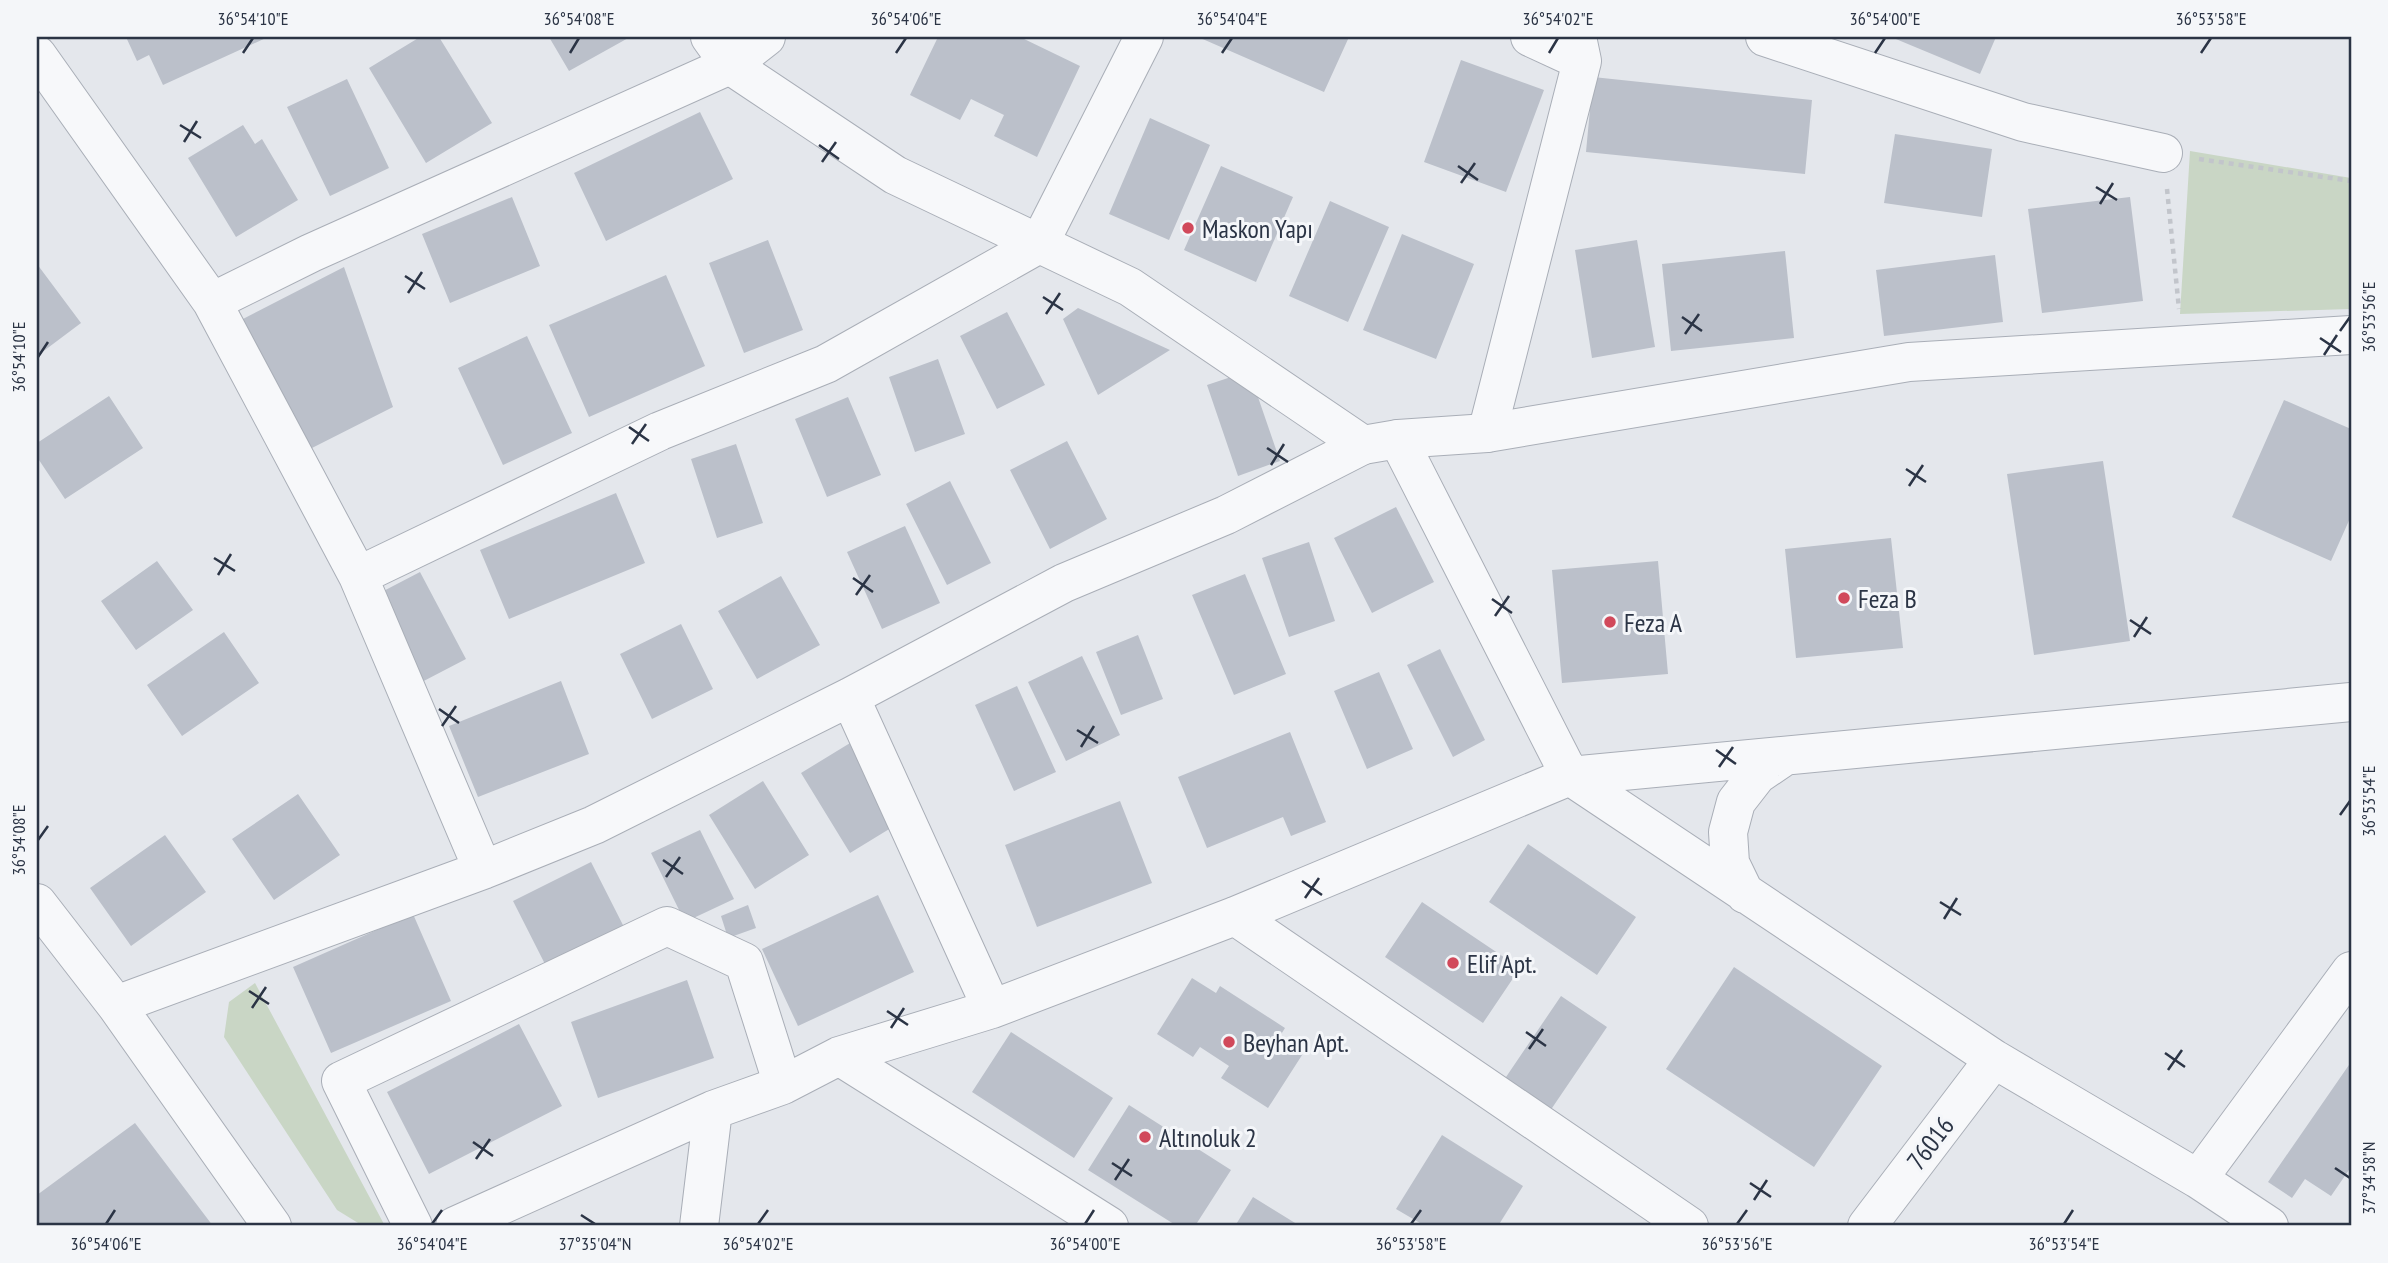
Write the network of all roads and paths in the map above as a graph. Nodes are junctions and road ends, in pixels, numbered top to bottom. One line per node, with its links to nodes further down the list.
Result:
1 (39, 37): 6 (street)
2 (766, 37): 8 (street)
3 (1144, 37): 12 (street)
4 (1530, 37): 7 (street)
5 (1765, 37): 10 (street)
6 (37, 43)
7 (1580, 49): 16 (street)
8 (720, 51): 12 (street); 13 (street)
9 (37, 55): 13 (street)
10 (2163, 153): 11 (path); 15 (path)
11 (2351, 181)
12 (1039, 244): 17 (street); 18 (street)
13 (212, 302): 18 (street)
14 (2351, 335): 15 (street)
15 (2182, 345): 16 (street)
16 (1487, 433): 17 (street)
17 (1380, 442): 19 (street); 22 (street)
18 (358, 576): 23 (street)
19 (850, 697): 23 (street); 29 (street)
20 (2351, 702): 21 (street)
21 (1785, 756): 22 (street); 24 (street)
22 (1570, 776): 24 (street); 26 (street)
23 (483, 870): 28 (street)
24 (1745, 894): 31 (street)
25 (37, 903): 28 (street)
26 (1235, 916): 29 (street); 40 (street)
27 (2351, 971): 34 (street)
28 (116, 1005): 35 (street)
29 (992, 1009): 30 (street)
30 (839, 1056): 32 (street); 39 (street)
31 (1994, 1059): 34 (street); 41 (street, 76016)
32 (783, 1084): 33 (street); 36 (street)
33 (713, 1110): 37 (street); 38 (street)
34 (2198, 1180): 42 (street)
35 (272, 1226)
36 (413, 1226)
37 (455, 1226)
38 (699, 1226)
39 (1109, 1226)
40 (1689, 1226)
41 (1867, 1226)
42 (2269, 1226)

